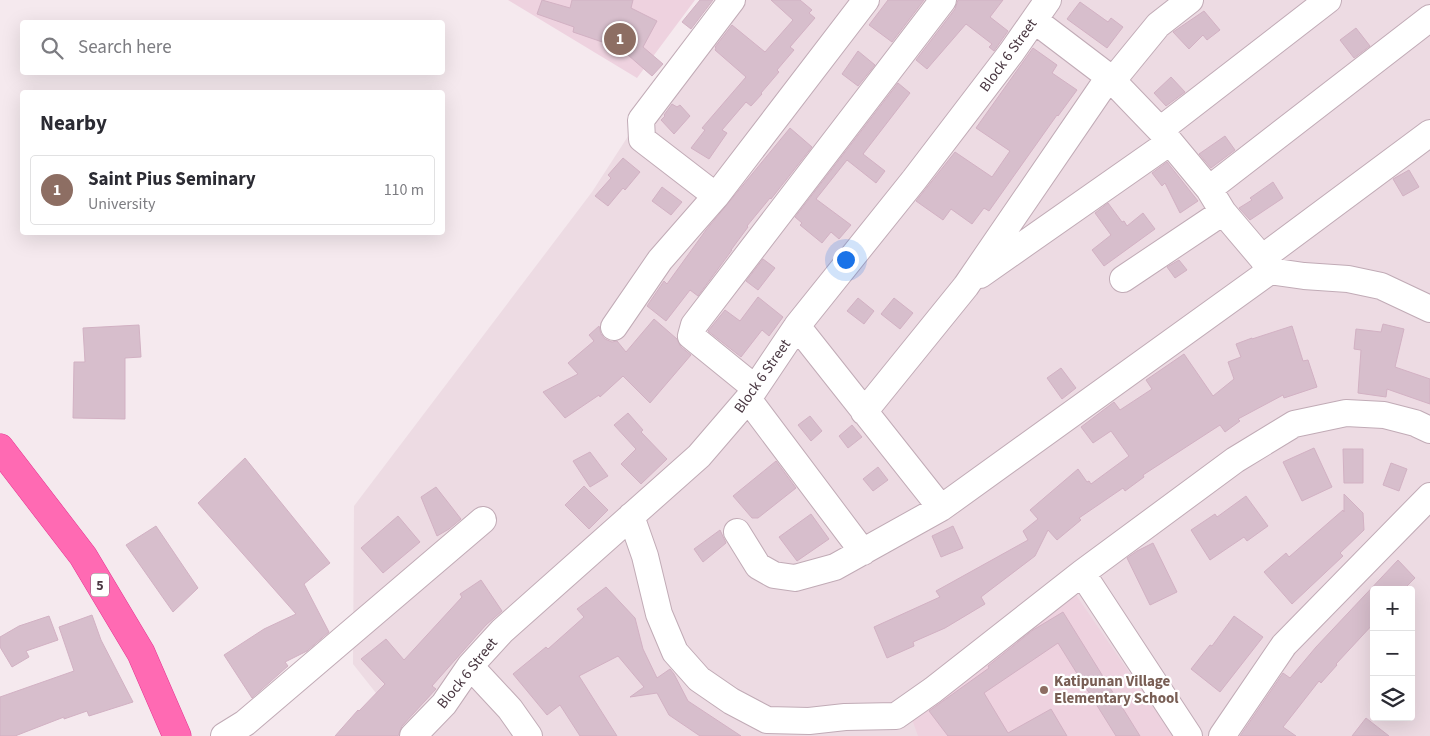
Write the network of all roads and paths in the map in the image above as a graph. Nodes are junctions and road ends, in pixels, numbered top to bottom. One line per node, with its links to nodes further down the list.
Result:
1 (732, 0): 12 (street)
2 (866, 0): 12 (street)
3 (943, 0): 20 (street)
4 (1190, 0): 8 (street)
5 (1328, 0): 10 (street)
6 (1041, 10): 8 (street); 19 (street, Block 6 Street)
7 (1430, 18): 11 (street)
8 (1111, 78): 10 (street); 16 (street)
9 (1430, 133): 14 (street)
10 (1165, 136): 11 (street); 16 (street)
11 (1209, 189): 13 (street)
12 (716, 196): 18 (street)
13 (1223, 212): 14 (street); 15 (street)
14 (1266, 264): 17 (street); 25 (street)
15 (1123, 279)
16 (966, 286): 21 (street)
17 (1430, 309)
18 (614, 326)
19 (797, 326): 20 (street, Block 6 Street); 21 (street)
20 (752, 394): 26 (street, Block 6 Street); 29 (street)
21 (864, 412): 25 (street)
22 (1430, 430): 30 (street)
23 (0, 448): 34 (highway, 5)
24 (1430, 496): 39 (street)
25 (940, 508): 29 (street)
26 (631, 516): 31 (street, Block 6 Street); 33 (street)
27 (483, 520): 35 (street)
28 (737, 532): 29 (street)
29 (863, 552)
30 (1082, 573): 32 (street); 38 (street)
31 (470, 666): 36 (street, Block 6 Street); 37 (street)
32 (901, 726): 33 (street)
33 (767, 728)
34 (177, 736)
35 (224, 736)
36 (413, 736)
37 (529, 736)
38 (1188, 736)
39 (1222, 736)

